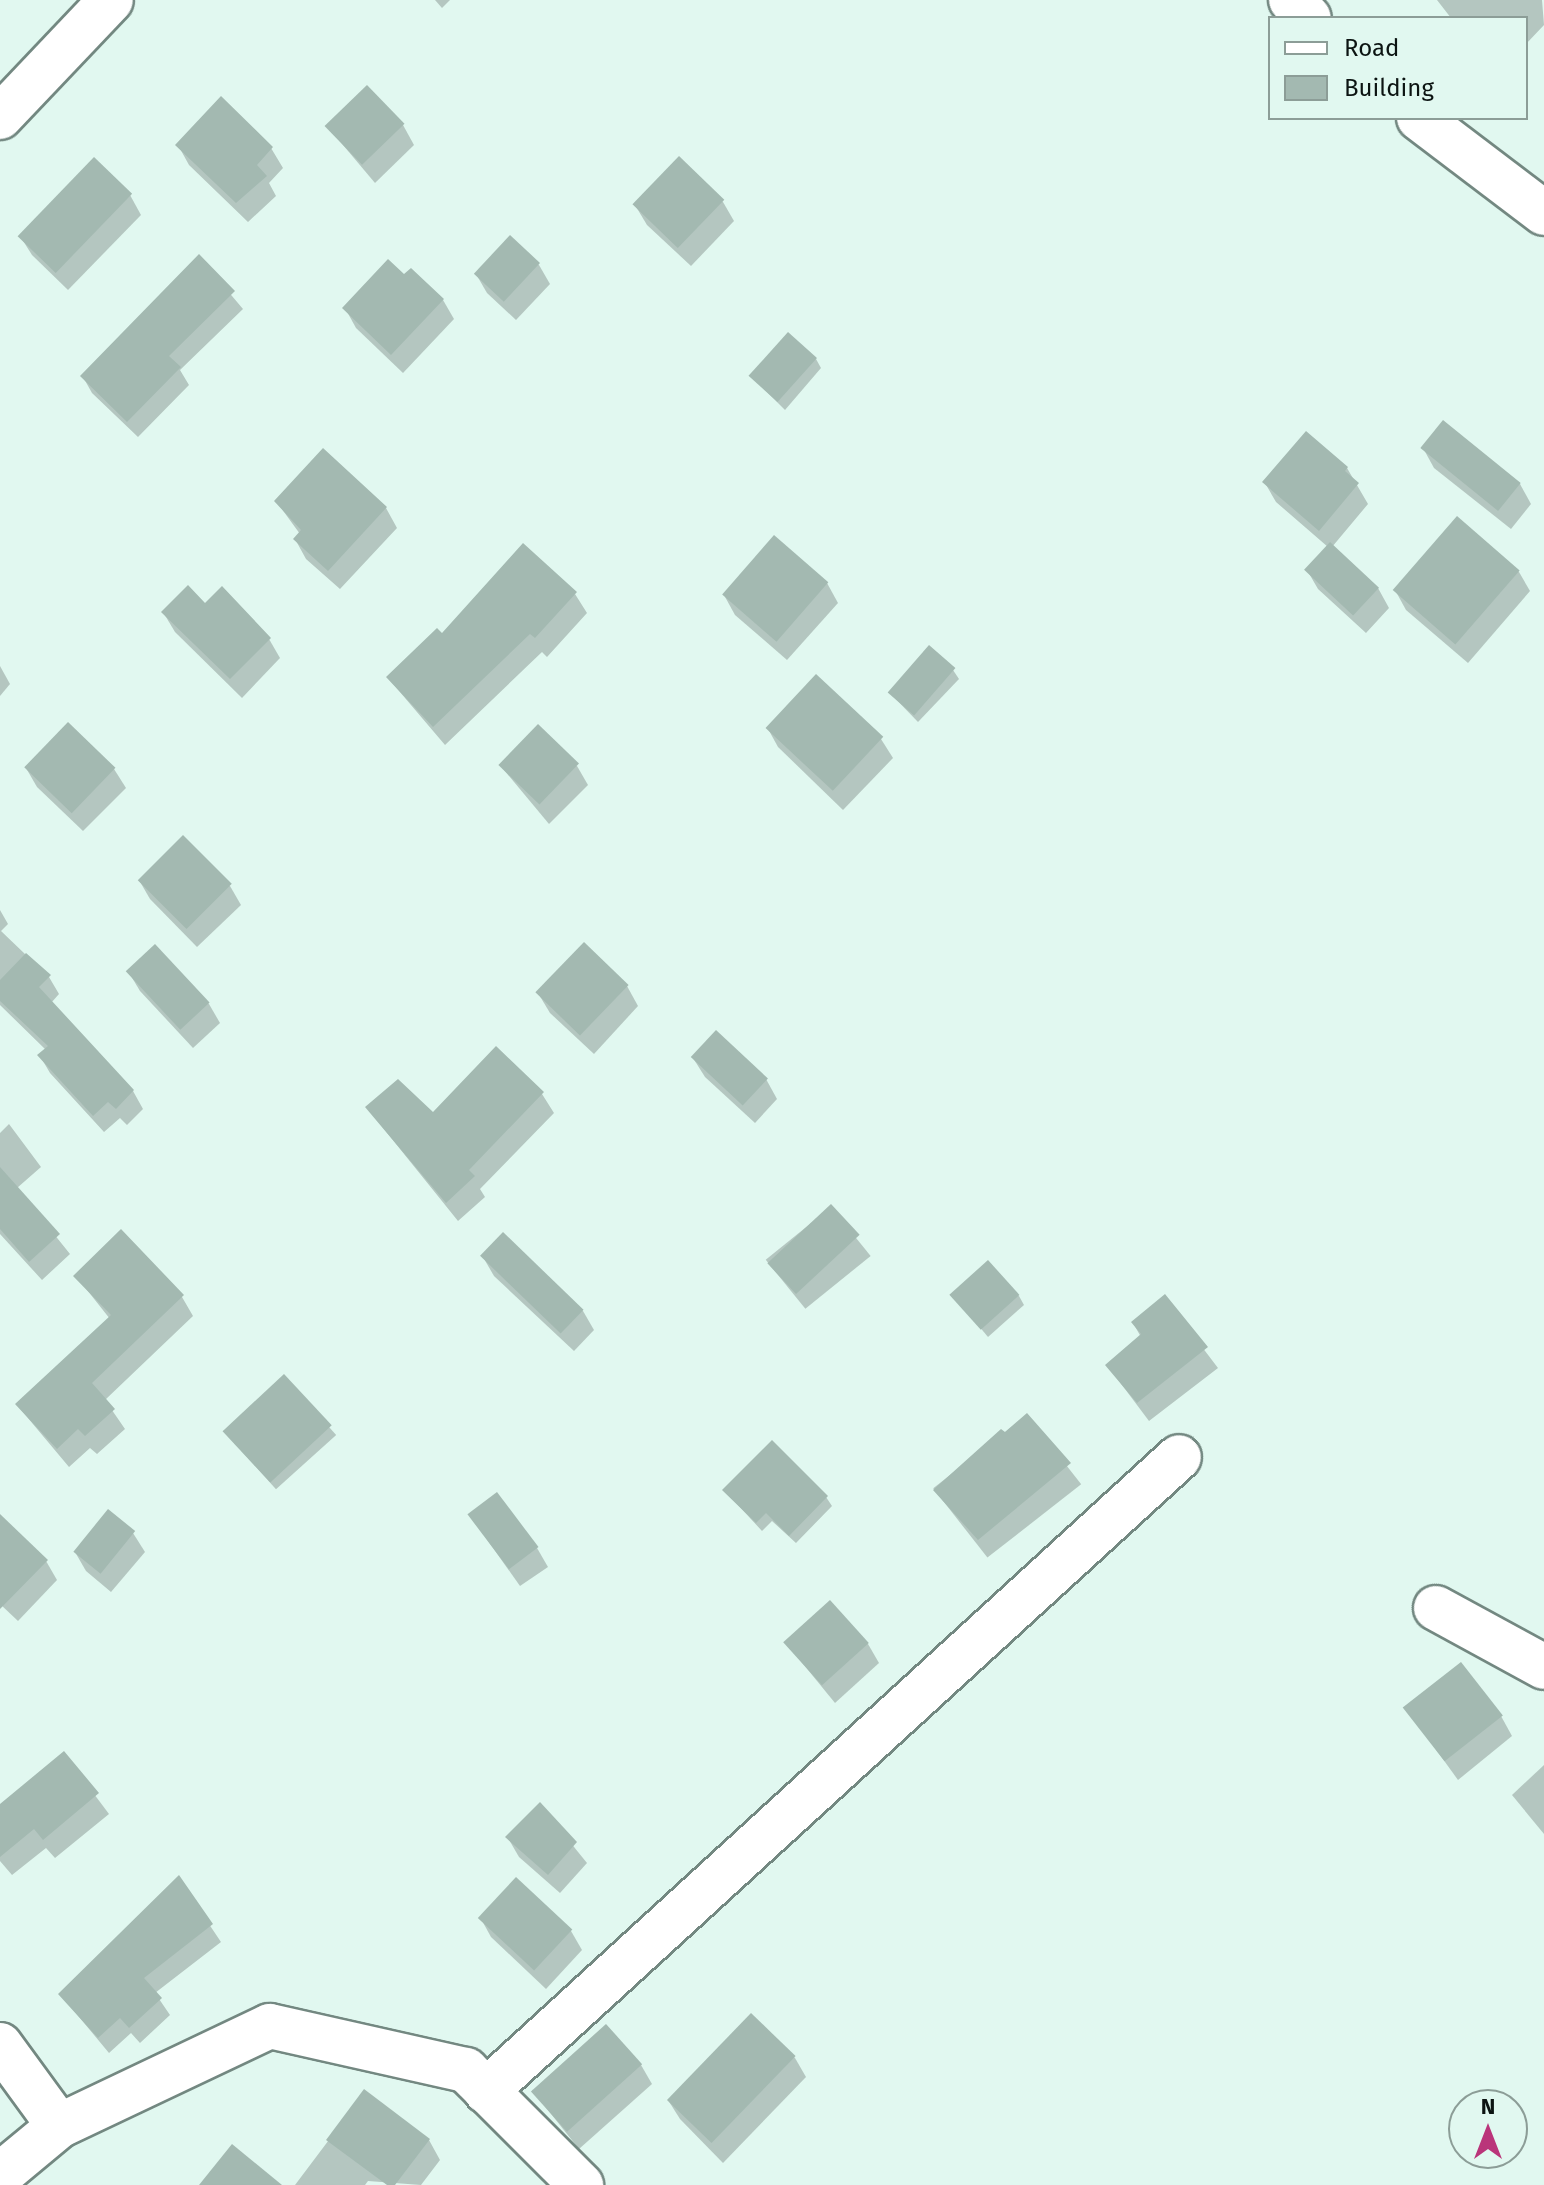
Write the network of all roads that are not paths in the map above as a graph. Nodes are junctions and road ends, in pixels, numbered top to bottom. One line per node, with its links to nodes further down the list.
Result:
1 (111, 0): 4 (street)
2 (1291, 0): 3 (street)
3 (1307, 16)
4 (0, 117)
5 (1422, 120): 6 (street)
6 (1544, 213)
7 (1179, 1457): 11 (street)
8 (1436, 1608): 9 (street)
9 (1544, 1667)
10 (0, 2045): 12 (street)
11 (486, 2091): 12 (street); 14 (street)
12 (59, 2126): 13 (street)
13 (0, 2175)
14 (581, 2185)

